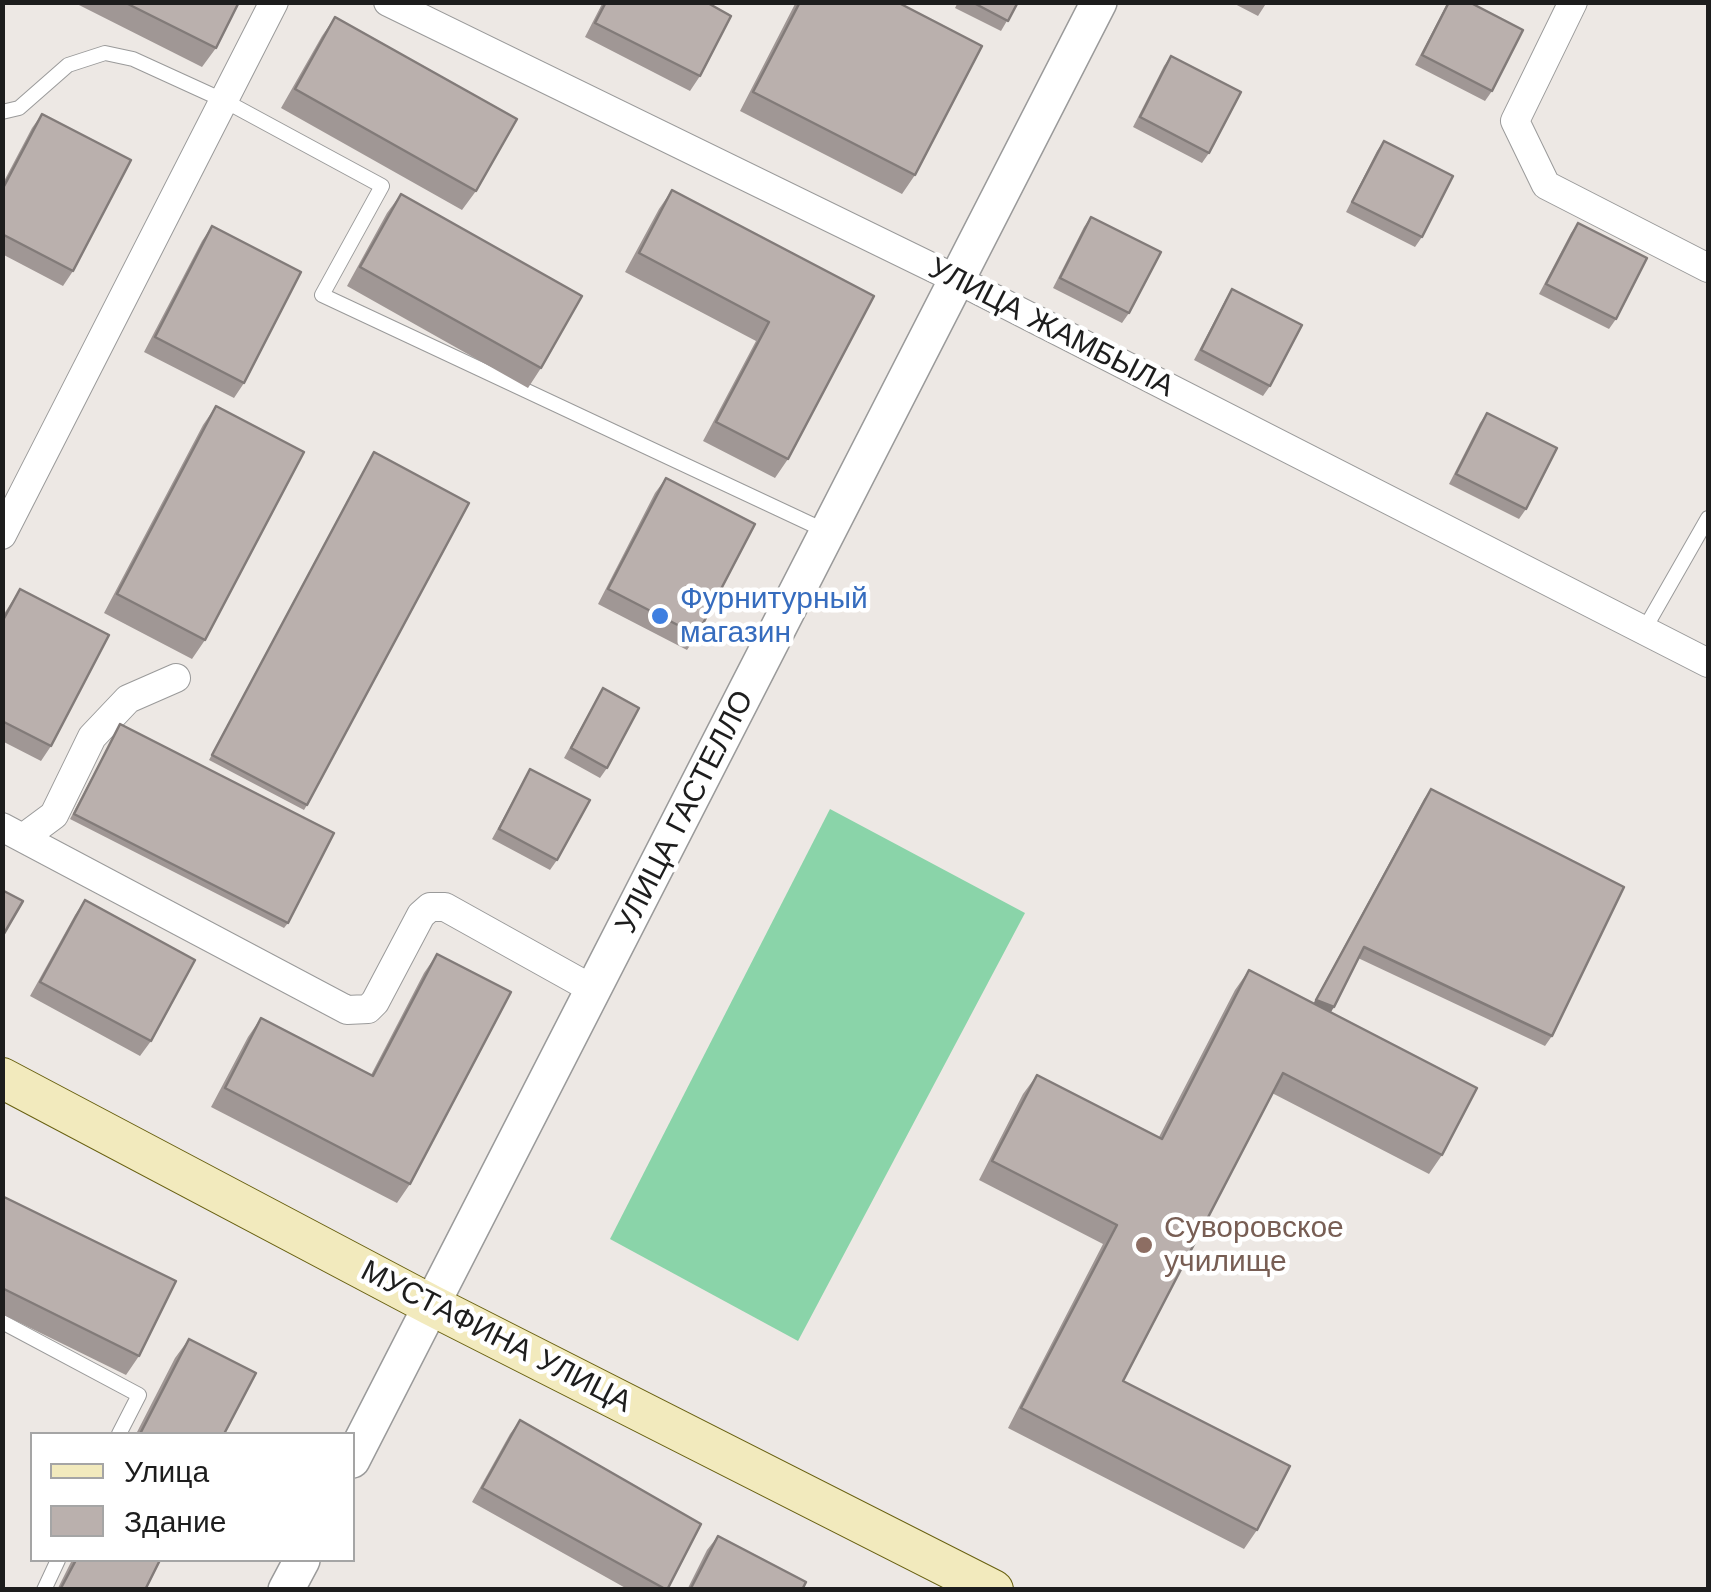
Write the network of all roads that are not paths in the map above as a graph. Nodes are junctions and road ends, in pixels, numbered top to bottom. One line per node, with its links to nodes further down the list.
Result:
1 (274, 2): 5 (street)
2 (388, 2): 8 (street, УЛИЦА ЖАМБЫЛА)
3 (1099, 2): 8 (street, УЛИЦА ГАСТЕЛЛО)
4 (1573, 2): 7 (street)
5 (224, 101): 6 (lane); 10 (lane); 11 (street)
6 (2, 112)
7 (1708, 268)
8 (958, 280): 10 (street, УЛИЦА ГАСТЕЛЛО); 12 (street, УЛИЦА ЖАМБЫЛА)
9 (1708, 518): 12 (lane)
10 (828, 532): 16 (street, УЛИЦА ГАСТЕЛЛО)
11 (2, 535)
12 (1644, 630): 13 (street, УЛИЦА ЖАМБЫЛА)
13 (1708, 662)
14 (176, 678): 15 (street)
15 (13, 832): 16 (street)
16 (594, 990): 18 (street, УЛИЦА ГАСТЕЛЛО)
17 (2, 1078): 18 (main road, МУСТАФИНА УЛИЦА)
18 (432, 1306): 21 (street, УЛИЦА ГАСТЕЛЛО); 26 (main road, МУСТАФИНА УЛИЦА)
19 (2, 1322): 20 (lane)
20 (121, 1432)
21 (355, 1454)
22 (57, 1562): 24 (lane)
23 (301, 1562): 25 (street)
24 (44, 1590)
25 (286, 1590)
26 (993, 1590)

